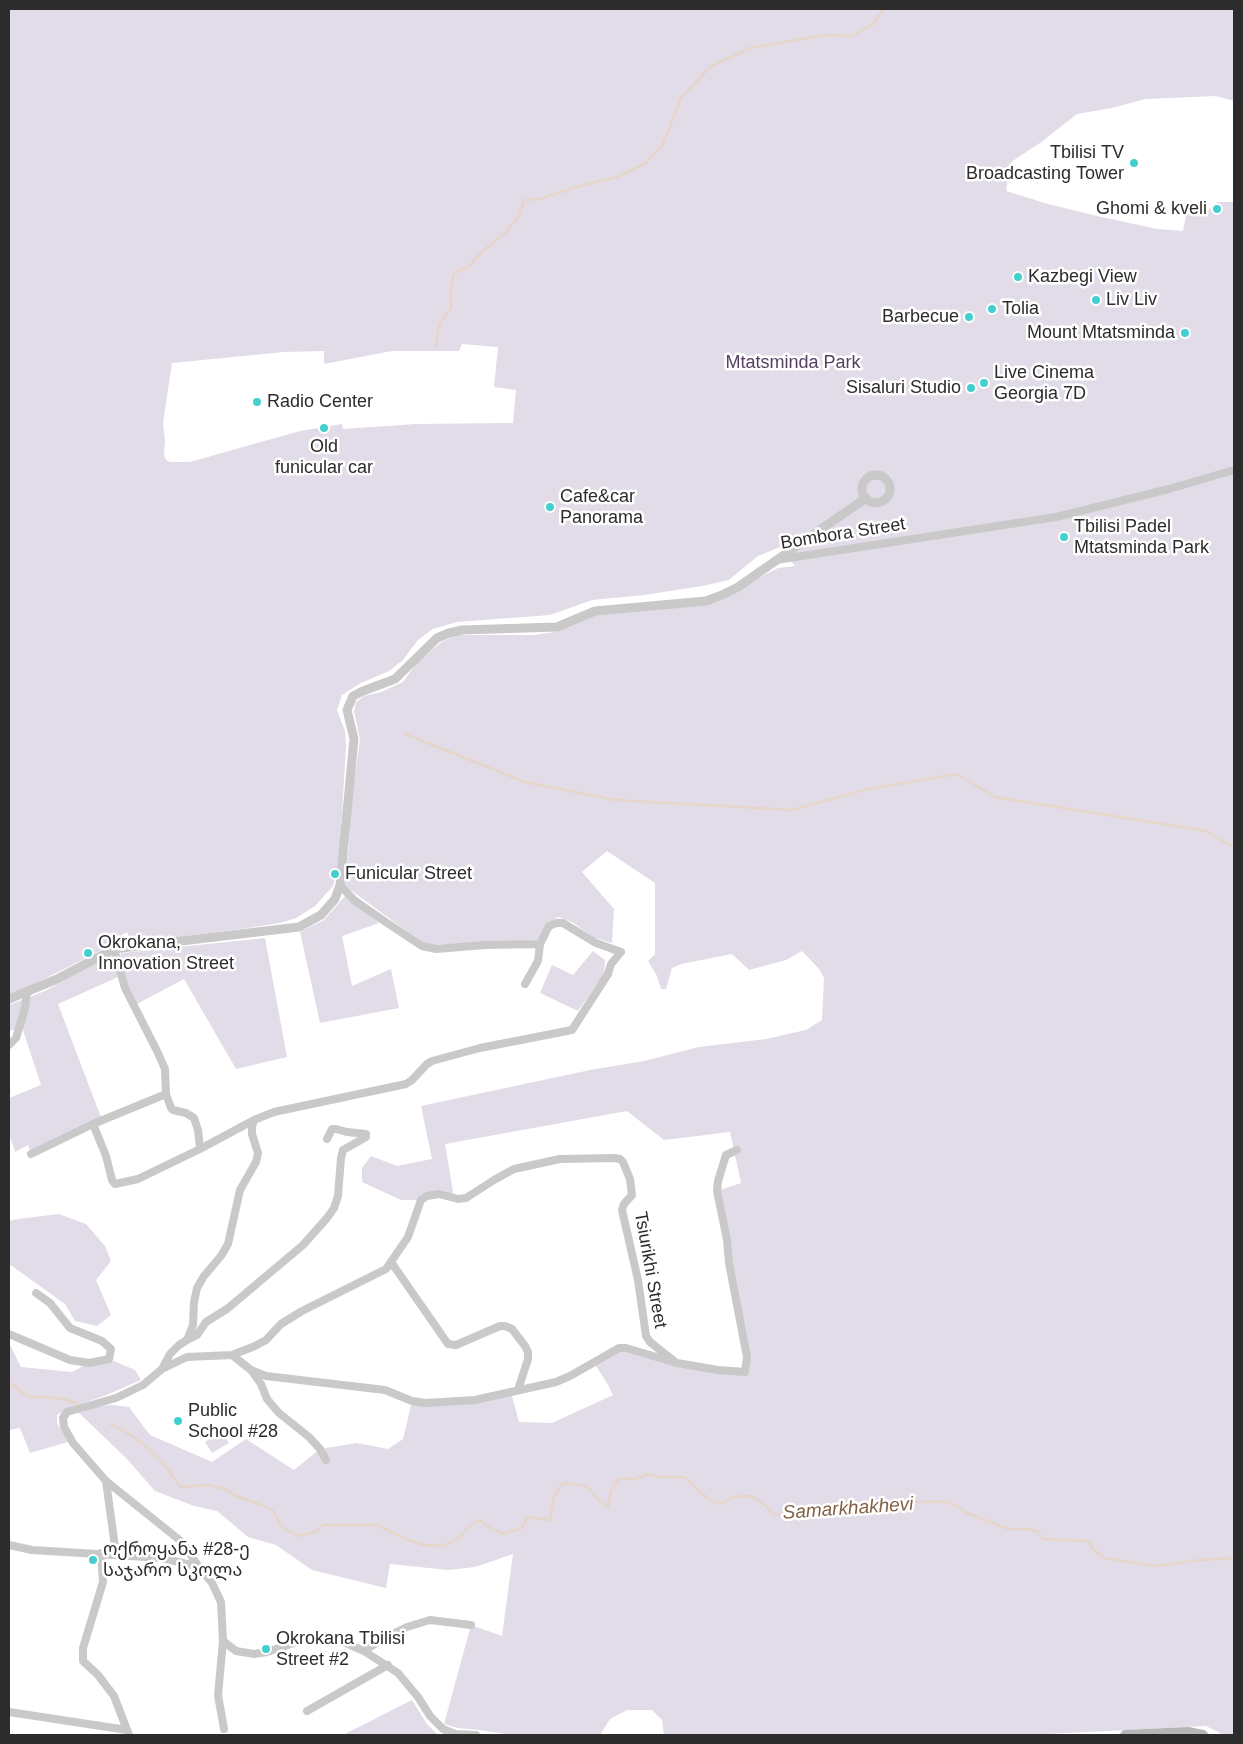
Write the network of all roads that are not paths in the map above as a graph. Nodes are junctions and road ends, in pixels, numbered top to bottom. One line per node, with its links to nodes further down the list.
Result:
1 (1234, 470): 3 (street, Bombora Street)
2 (866, 498): 3 (street)
3 (776, 560): 4 (street, Bombora Street)
4 (340, 884): 5 (street); 6 (street, Bombora Street)
5 (540, 944): 7 (street); 12 (street)
6 (114, 949): 8 (street, Bombora Street); 11 (street)
7 (526, 984)
8 (27, 992): 9 (street, Bombora Street); 10 (street)
9 (9, 999)
10 (9, 1045)
11 (166, 1094): 13 (street); 15 (street)
12 (254, 1120): 15 (street); 21 (street)
13 (93, 1124): 15 (street); 17 (street)
14 (327, 1139): 21 (street)
15 (200, 1149)
16 (736, 1150): 23 (street)
17 (31, 1154)
18 (391, 1262): 22 (street, Tsiurikhi Street); 23 (street, Tsiurikhi Street); 26 (street)
19 (36, 1293): 20 (street)
20 (9, 1334)
21 (187, 1340): 24 (street)
22 (232, 1355): 24 (street); 25 (street)
23 (677, 1364): 26 (street)
24 (162, 1369): 28 (street)
25 (251, 1370): 26 (street); 27 (street)
26 (518, 1390)
27 (326, 1460)
28 (106, 1481): 31 (street); 32 (street)
29 (9, 1545): 30 (street)
30 (101, 1553): 31 (street); 40 (street)
31 (116, 1554): 32 (street)
32 (200, 1567): 34 (street)
33 (471, 1624): 35 (street)
34 (223, 1642): 35 (street); 39 (street)
35 (364, 1651): 36 (street)
36 (388, 1665): 37 (street); 41 (street)
37 (307, 1711)
38 (9, 1712): 40 (street)
39 (224, 1729)
40 (128, 1733)
41 (476, 1735)
42 (1126, 1735): 43 (main road)
43 (1203, 1735)

